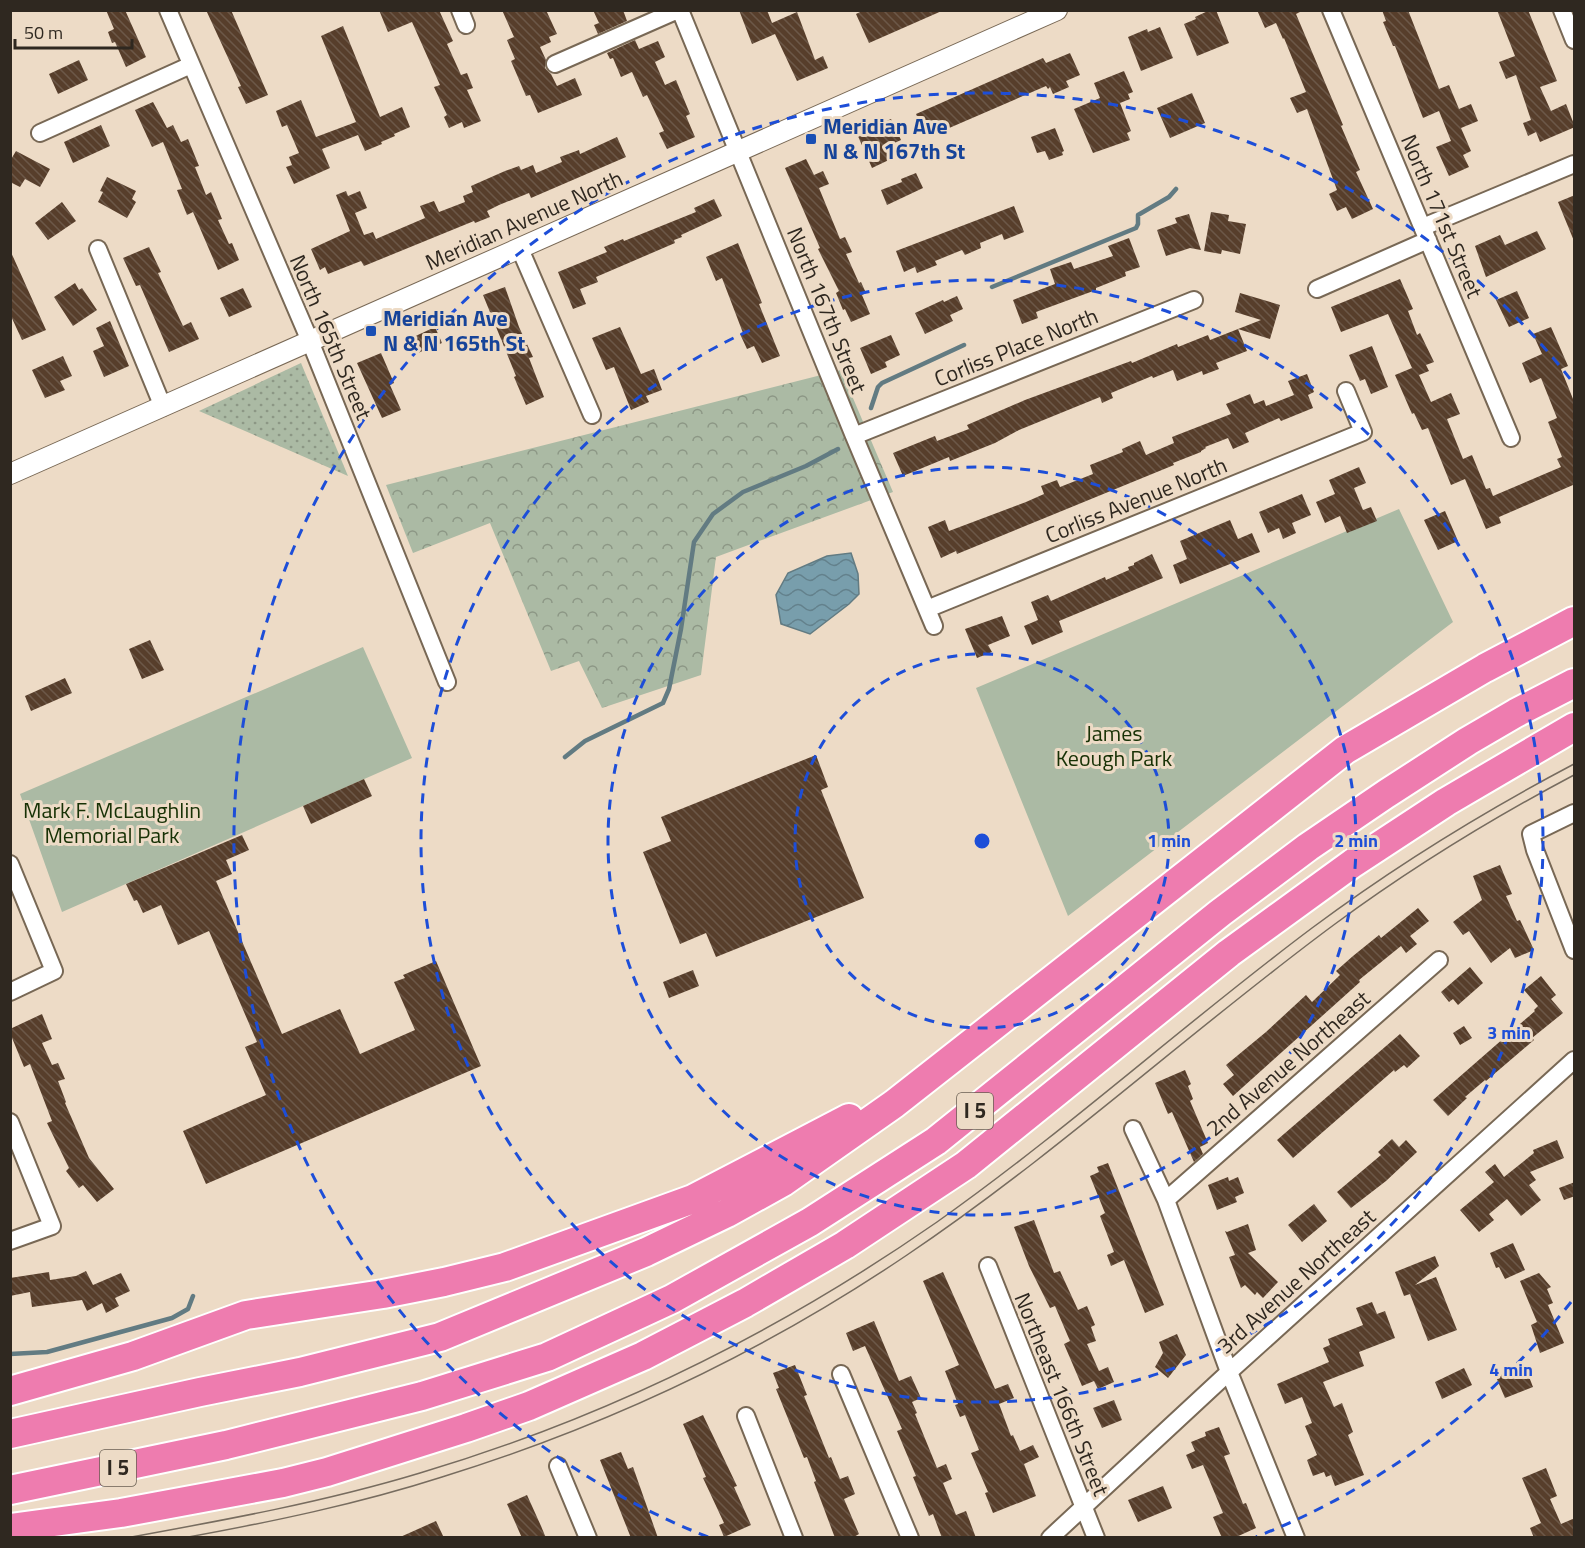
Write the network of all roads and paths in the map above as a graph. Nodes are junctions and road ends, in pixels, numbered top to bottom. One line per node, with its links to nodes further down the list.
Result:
1 (168, 10): 8 (street, North 165th Street)
2 (679, 10): 7 (street); 10 (street, North 167th Street)
3 (1057, 10): 10 (street, Meridian Avenue North)
4 (1331, 10): 12 (street, North 171st Street)
5 (1562, 10): 6 (street)
6 (1575, 40)
7 (555, 64)
8 (191, 65): 9 (street); 17 (street, North 165th Street)
9 (40, 133)
10 (738, 150): 14 (street, Meridian Avenue North); 21 (street, North 167th Street)
11 (1575, 164): 12 (street)
12 (1426, 233): 15 (street); 22 (street, North 171st Street)
13 (98, 249): 19 (street)
14 (520, 249): 17 (street, Meridian Avenue North); 20 (street)
15 (1317, 289)
16 (1194, 300): 21 (street, Corliss Place North)
17 (310, 341): 19 (street, Meridian Avenue North); 27 (street, North 165th Street)
18 (1346, 391): 24 (street, Corliss Avenue North)
19 (162, 407): 23 (street, Meridian Avenue North)
20 (592, 415)
21 (854, 436): 24 (street, North 167th Street)
22 (1511, 438)
23 (10, 474)
24 (927, 609): 26 (street, North 167th Street)
25 (1575, 621): 36 (highway, I 5)
26 (934, 626)
27 (447, 682)
28 (1575, 683): 48 (highway, I 5)
29 (1575, 727): 50 (highway)
30 (1575, 813): 32 (street)
31 (10, 864): 34 (street)
32 (1575, 950)
33 (1439, 960): 39 (street, 2nd Avenue Northeast)
34 (10, 992)
35 (1575, 1060): 42 (street, 3rd Avenue Northeast)
36 (894, 1104): 44 (highway); 46 (highway, I 5)
37 (10, 1122): 40 (street)
38 (1133, 1129): 39 (street)
39 (1166, 1200): 42 (street)
40 (10, 1241)
41 (988, 1266): 49 (street, Northeast 166th Street)
42 (1229, 1372): 49 (street, 3rd Avenue Northeast); 56 (street)
43 (841, 1374): 53 (street)
44 (10, 1391)
45 (746, 1416): 52 (street)
46 (10, 1434)
47 (558, 1466): 51 (street)
48 (10, 1490)
49 (1084, 1508): 54 (street, 3rd Avenue Northeast); 55 (street, Northeast 166th Street)
50 (10, 1528)
51 (588, 1538)
52 (794, 1538)
53 (910, 1538)
54 (1050, 1538)
55 (1096, 1538)
56 (1296, 1538)

